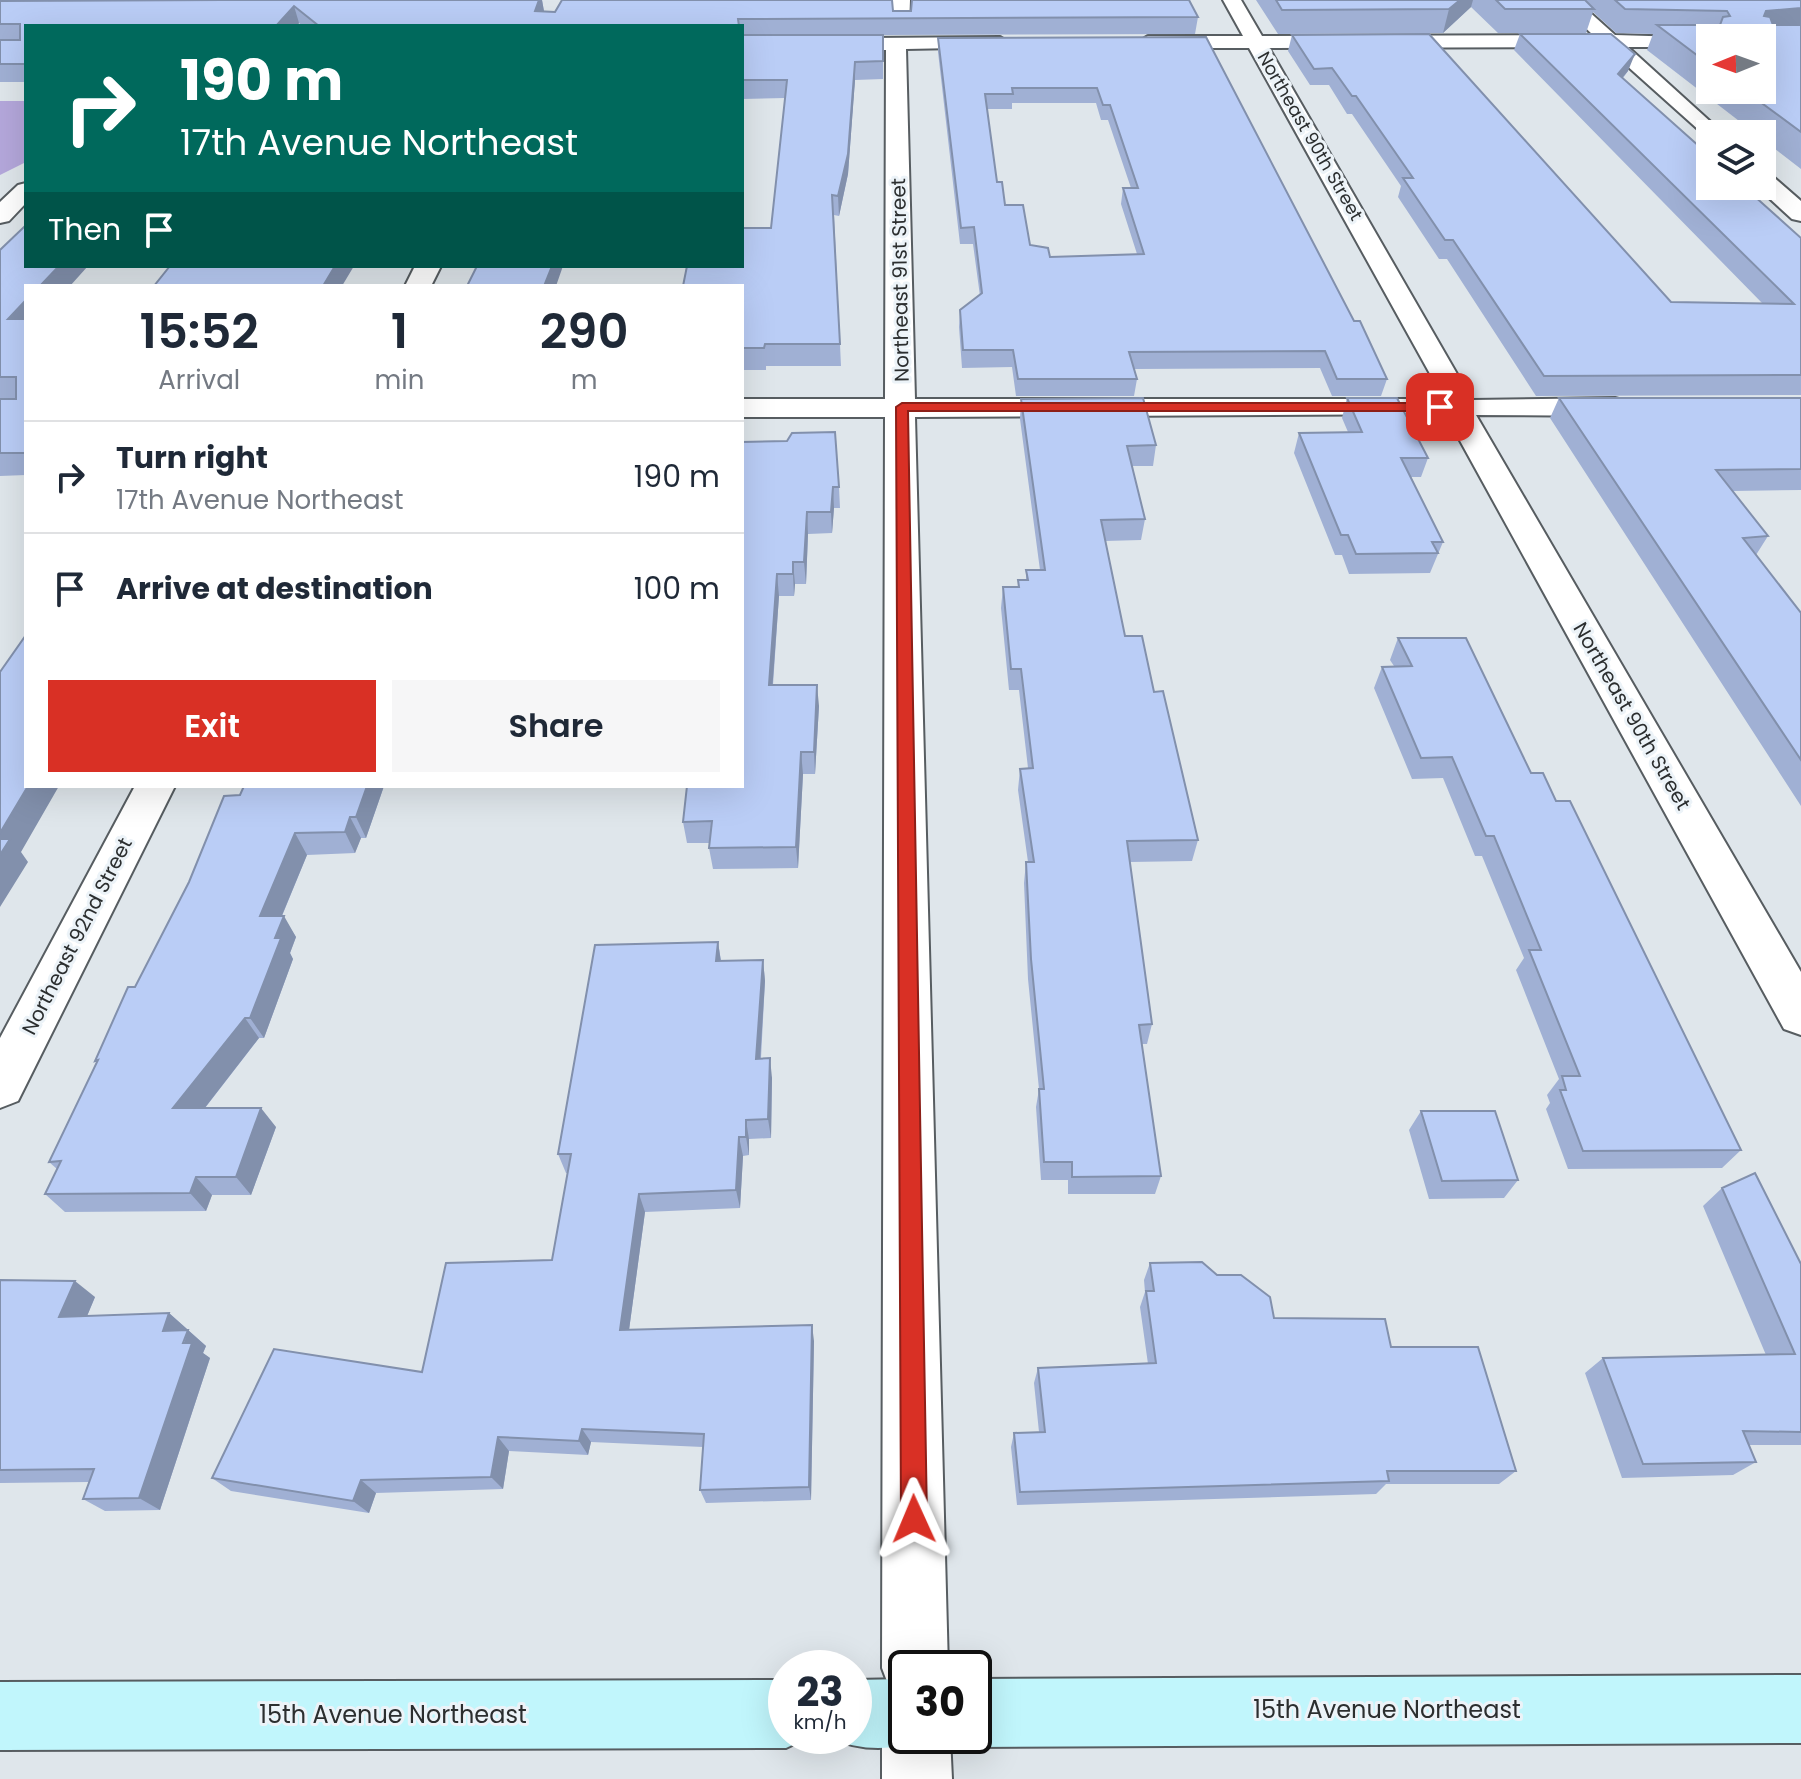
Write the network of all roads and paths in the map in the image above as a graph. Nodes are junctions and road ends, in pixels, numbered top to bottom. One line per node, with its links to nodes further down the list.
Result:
1 (901, 0): 4 (street, Northeast 91st Street)
2 (1232, 0): 5 (street, Northeast 90th Street)
3 (1565, 0): 6 (street)
4 (899, 33): 8 (street); 10 (street); 16 (street, Northeast 91st Street)
5 (1255, 41): 6 (street); 9 (street); 17 (street, Northeast 90th Street)
6 (1611, 41): 7 (street); 11 (street)
7 (1696, 41)
8 (1024, 43)
9 (1136, 43)
10 (850, 44)
11 (1698, 120)
12 (24, 192): 15 (street)
13 (1776, 192): 14 (street)
14 (1801, 214)
15 (0, 216)
16 (902, 407): 17 (street); 19 (street); 23 (street, Northeast 91st Street)
17 (1460, 407): 18 (street); 21 (street, Northeast 90th Street)
18 (1644, 407)
19 (744, 408)
20 (154, 788): 22 (street, Northeast 92nd Street)
21 (1801, 1015)
22 (0, 1086)
23 (915, 1650)
24 (1801, 1709): 25 (street, 15th Avenue Northeast)
25 (992, 1713)
26 (768, 1714): 27 (street, 15th Avenue Northeast)
27 (0, 1716)
28 (916, 1754): 29 (street)
29 (917, 1779)

